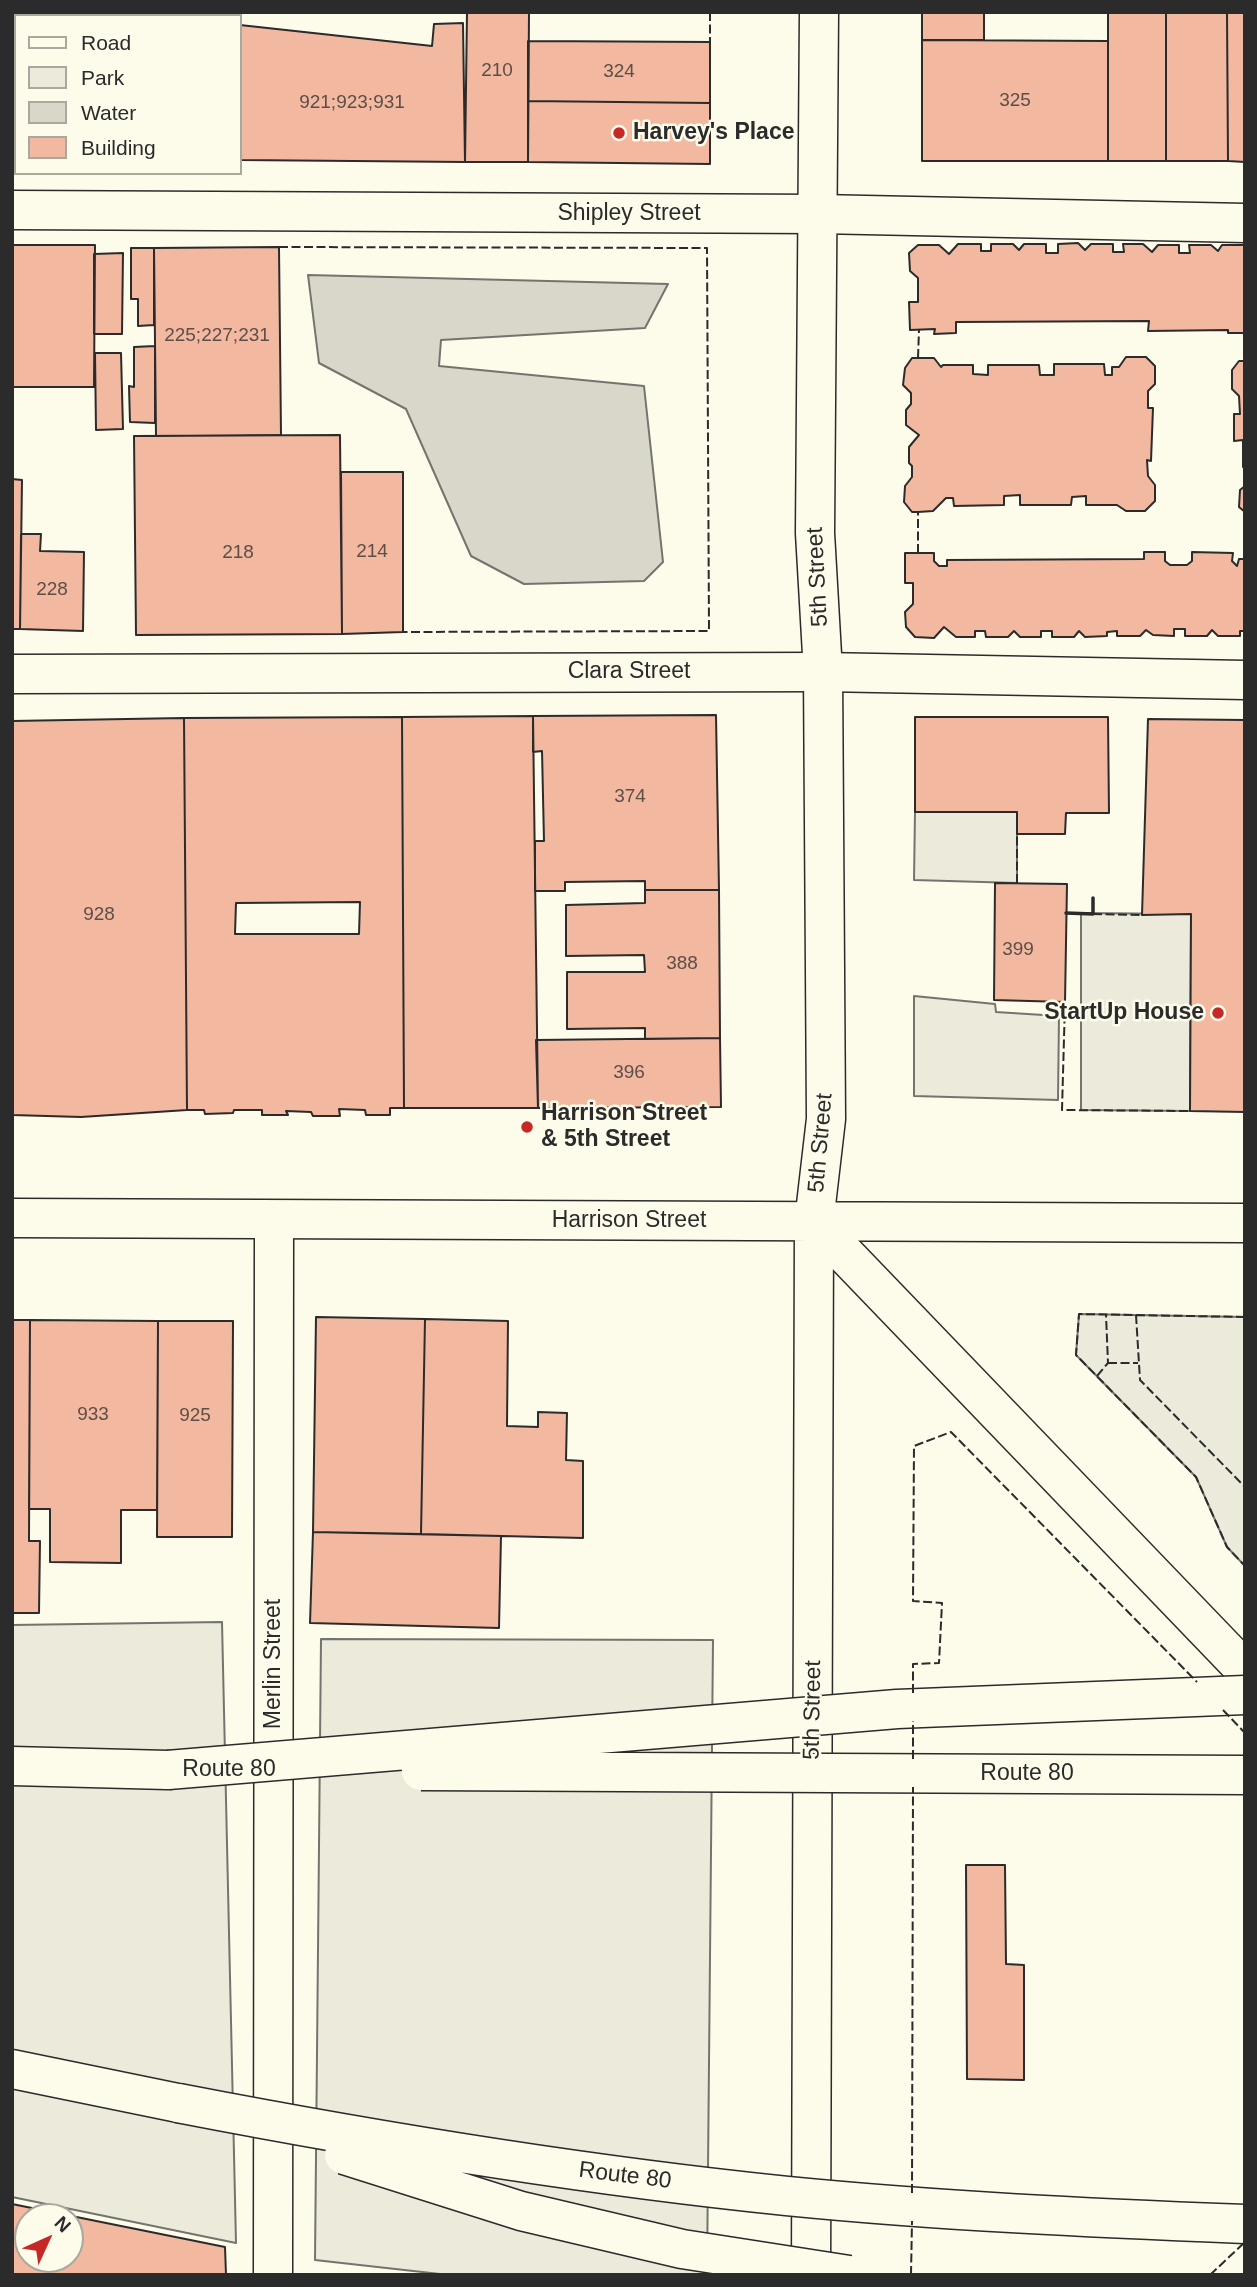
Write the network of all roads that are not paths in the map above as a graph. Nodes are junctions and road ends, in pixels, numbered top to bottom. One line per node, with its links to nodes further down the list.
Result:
1 (819, 12): 3 (main road, 5th Street)
2 (12, 210): 3 (main road, Shipley Street)
3 (818, 214): 4 (main road, Shipley Street); 5 (main road, 5th Street)
4 (1245, 223)
5 (823, 672): 6 (main road, Clara Street); 7 (main road, Clara Street); 10 (main road, 5th Street)
6 (12, 674)
7 (1245, 680)
8 (12, 1218): 9 (main road, Harrison Street)
9 (274, 1220): 10 (main road, Harrison Street); 20 (main road, Merlin Street)
10 (814, 1222): 11 (main road, Harrison Street); 12 (main road); 21 (main road, 5th Street)
11 (1245, 1223)
12 (1245, 1670)
13 (1245, 1695): 15 (main road, bridge)
14 (12, 1766): 15 (main road, Route 80)
15 (168, 1770): 16 (main road, Route 80, bridge)
16 (1245, 1775)
17 (12, 2069): 18 (main road, Route 80)
18 (178, 2104): 19 (main road, Route 80, bridge); 22 (main road, bridge)
19 (1245, 2224)
20 (273, 2275)
21 (811, 2275)
22 (849, 2275)

